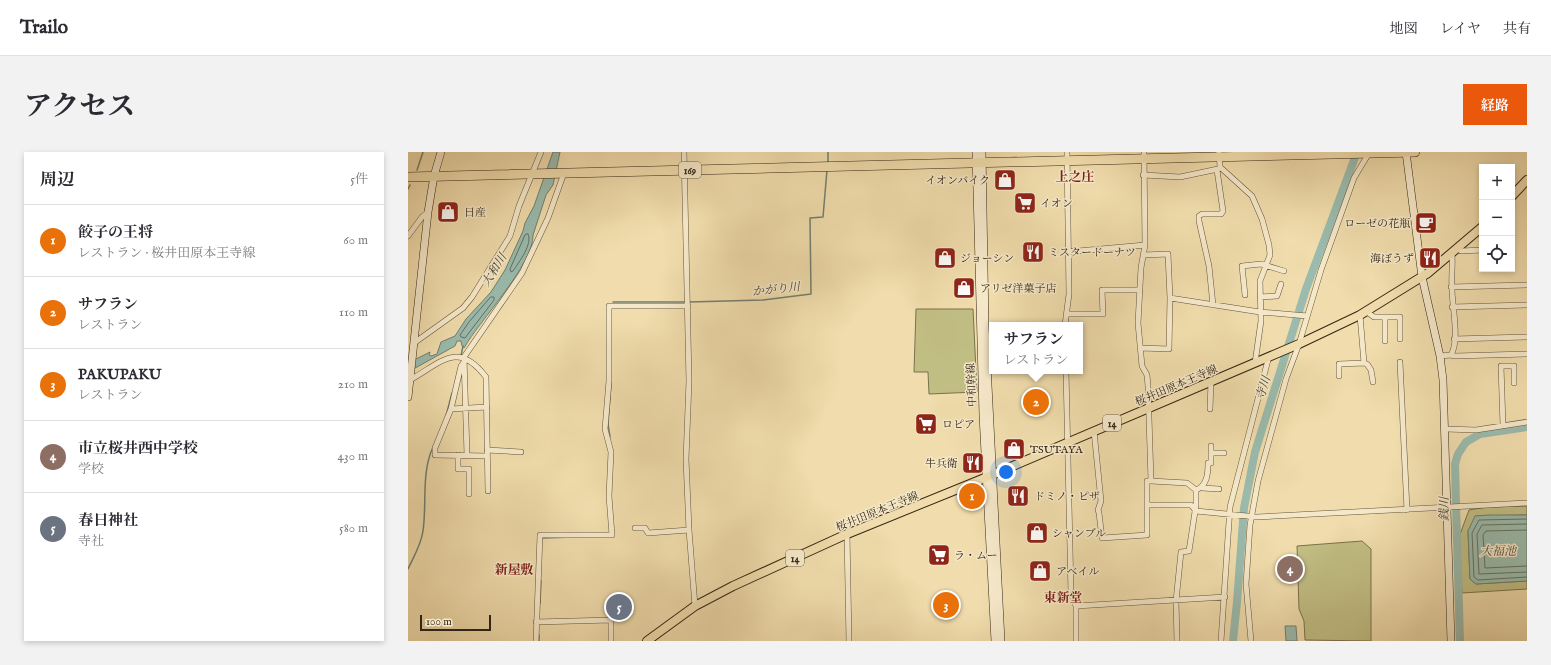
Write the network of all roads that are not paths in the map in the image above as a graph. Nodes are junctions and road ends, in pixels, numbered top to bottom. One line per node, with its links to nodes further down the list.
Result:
1 (441, 152): 17 (street)
2 (541, 152): 15 (street)
3 (684, 152): 13 (street)
4 (976, 152): 12 (street, 中和幹線)
5 (982, 152): 12 (street, 中和幹線)
6 (1409, 152): 7 (highway, 169); 31 (street)
7 (1368, 153): 8 (highway, 169); 46 (street)
8 (1338, 154): 11 (highway, 169)
9 (1067, 156): 10 (highway, 169); 12 (highway, 169); 27 (street)
10 (1143, 156): 11 (highway, 169); 16 (street)
11 (1219, 162): 16 (street); 29 (street); 39 (street)
12 (980, 163): 13 (highway, 169); 89 (street, 中和幹線)
13 (685, 170): 14 (highway, 169); 41 (street)
14 (560, 173): 15 (highway, 169); 60 (street)
15 (536, 174): 17 (highway, 169); 53 (street)
16 (1143, 175): 24 (street)
17 (434, 176): 18 (highway, 169); 21 (street)
18 (408, 177)
19 (1527, 180): 20 (main road)
20 (1515, 193)
21 (428, 212): 23 (street); 53 (street)
22 (1479, 230): 26 (main road, 桜井田原本王寺線 / 14)
23 (408, 236)
24 (1145, 245): 27 (street); 28 (street)
25 (1479, 250): 26 (street)
26 (1455, 251): 31 (main road, 桜井田原本王寺線 / 14); 34 (street)
27 (1067, 252): 44 (street)
28 (1144, 255): 35 (street); 38 (street)
29 (1266, 265): 30 (street); 36 (street); 37 (street)
30 (1284, 272)
31 (1422, 277): 45 (main road, 桜井田原本王寺線 / 14); 59 (street)
32 (1281, 284): 37 (street)
33 (1527, 286): 34 (street)
34 (1452, 287): 42 (street)
35 (1140, 290): 44 (street); 55 (street)
36 (1245, 295)
37 (1260, 297): 43 (street)
38 (1170, 298): 39 (street); 55 (street)
39 (1213, 305): 43 (street)
40 (1527, 305): 42 (street)
41 (688, 306): 104 (street); 110 (street)
42 (1452, 307): 51 (street)
43 (1260, 312): 46 (street); 62 (street)
44 (1067, 314): 48 (street)
45 (1364, 314): 47 (street); 54 (main road, 桜井田原本王寺線 / 14); 63 (street)
46 (1307, 316): 54 (street)
47 (1385, 317): 50 (street); 52 (street)
48 (1066, 322)
49 (1527, 337): 51 (street)
50 (1400, 339)
51 (1454, 339): 58 (street)
52 (1385, 340)
53 (414, 345): 66 (street)
54 (1297, 345): 57 (main road, 桜井田原本王寺線 / 14); 102 (street)
55 (1141, 348): 73 (street)
56 (1527, 354): 58 (street)
57 (1271, 355): 62 (main road, 桜井田原本王寺線 / 14); 101 (street)
58 (1451, 355): 59 (street)
59 (1440, 356): 78 (street)
60 (464, 360): 66 (street); 71 (street); 72 (street); 74 (street)
61 (1400, 362): 99 (street)
62 (1255, 363): 67 (main road, 桜井田原本王寺線 / 14)
63 (1364, 363): 65 (street); 68 (street)
64 (1066, 374): 80 (street)
65 (1338, 376)
66 (411, 378): 70 (street)
67 (1211, 382): 73 (main road, 桜井田原本王寺線 / 14); 75 (street)
68 (1373, 382)
69 (1514, 383): 77 (street)
70 (408, 393)
71 (486, 407): 72 (street); 82 (street)
72 (465, 408): 74 (street); 87 (street)
73 (1149, 408): 79 (main road, 桜井田原本王寺線 / 14); 90 (street)
74 (451, 409): 86 (street)
75 (1210, 409)
76 (1527, 422): 77 (street)
77 (1503, 426): 78 (street)
78 (1446, 429): 98 (street)
79 (1094, 431): 80 (main road, 桜井田原本王寺線 / 14); 97 (street)
80 (1069, 442): 89 (main road, 桜井田原本王寺線 / 14); 109 (street)
81 (1211, 446): 84 (street)
82 (487, 450): 83 (street); 88 (street)
83 (521, 452)
84 (1211, 453): 85 (street); 91 (street)
85 (1224, 453)
86 (458, 455): 87 (street); 95 (street)
87 (467, 455): 88 (street)
88 (487, 456): 94 (street)
89 (989, 476): 105 (main road, 桜井田原本王寺線 / 14); 115 (street, 中和幹線); 116 (street, 中和幹線)
90 (1151, 481): 92 (street); 97 (street)
91 (1202, 488): 92 (street); 93 (street)
92 (1196, 490): 100 (street)
93 (1219, 490)
94 (488, 491)
95 (469, 494)
96 (1527, 503): 98 (street)
97 (1147, 505): 100 (street)
98 (1450, 508): 99 (street); 121 (street)
99 (1407, 510): 102 (street)
100 (1196, 511): 101 (street); 107 (street)
101 (1232, 515): 102 (street); 106 (street)
102 (1251, 516): 120 (street)
103 (635, 528): 104 (street)
104 (689, 530): 108 (street)
105 (847, 534): 108 (main road, 桜井田原本王寺線 / 14); 114 (street)
106 (1225, 597): 107 (street); 119 (street)
107 (1176, 601): 109 (street); 118 (street)
108 (695, 606): 113 (main road, 桜井田原本王寺線 / 14)
109 (1076, 606): 117 (street)
110 (536, 622): 111 (street); 112 (street)
111 (536, 641)
112 (611, 641)
113 (647, 641)
114 (849, 641)
115 (995, 641)
116 (1001, 641)
117 (1076, 641)
118 (1177, 641)
119 (1221, 641)
120 (1251, 641)
121 (1451, 641)

